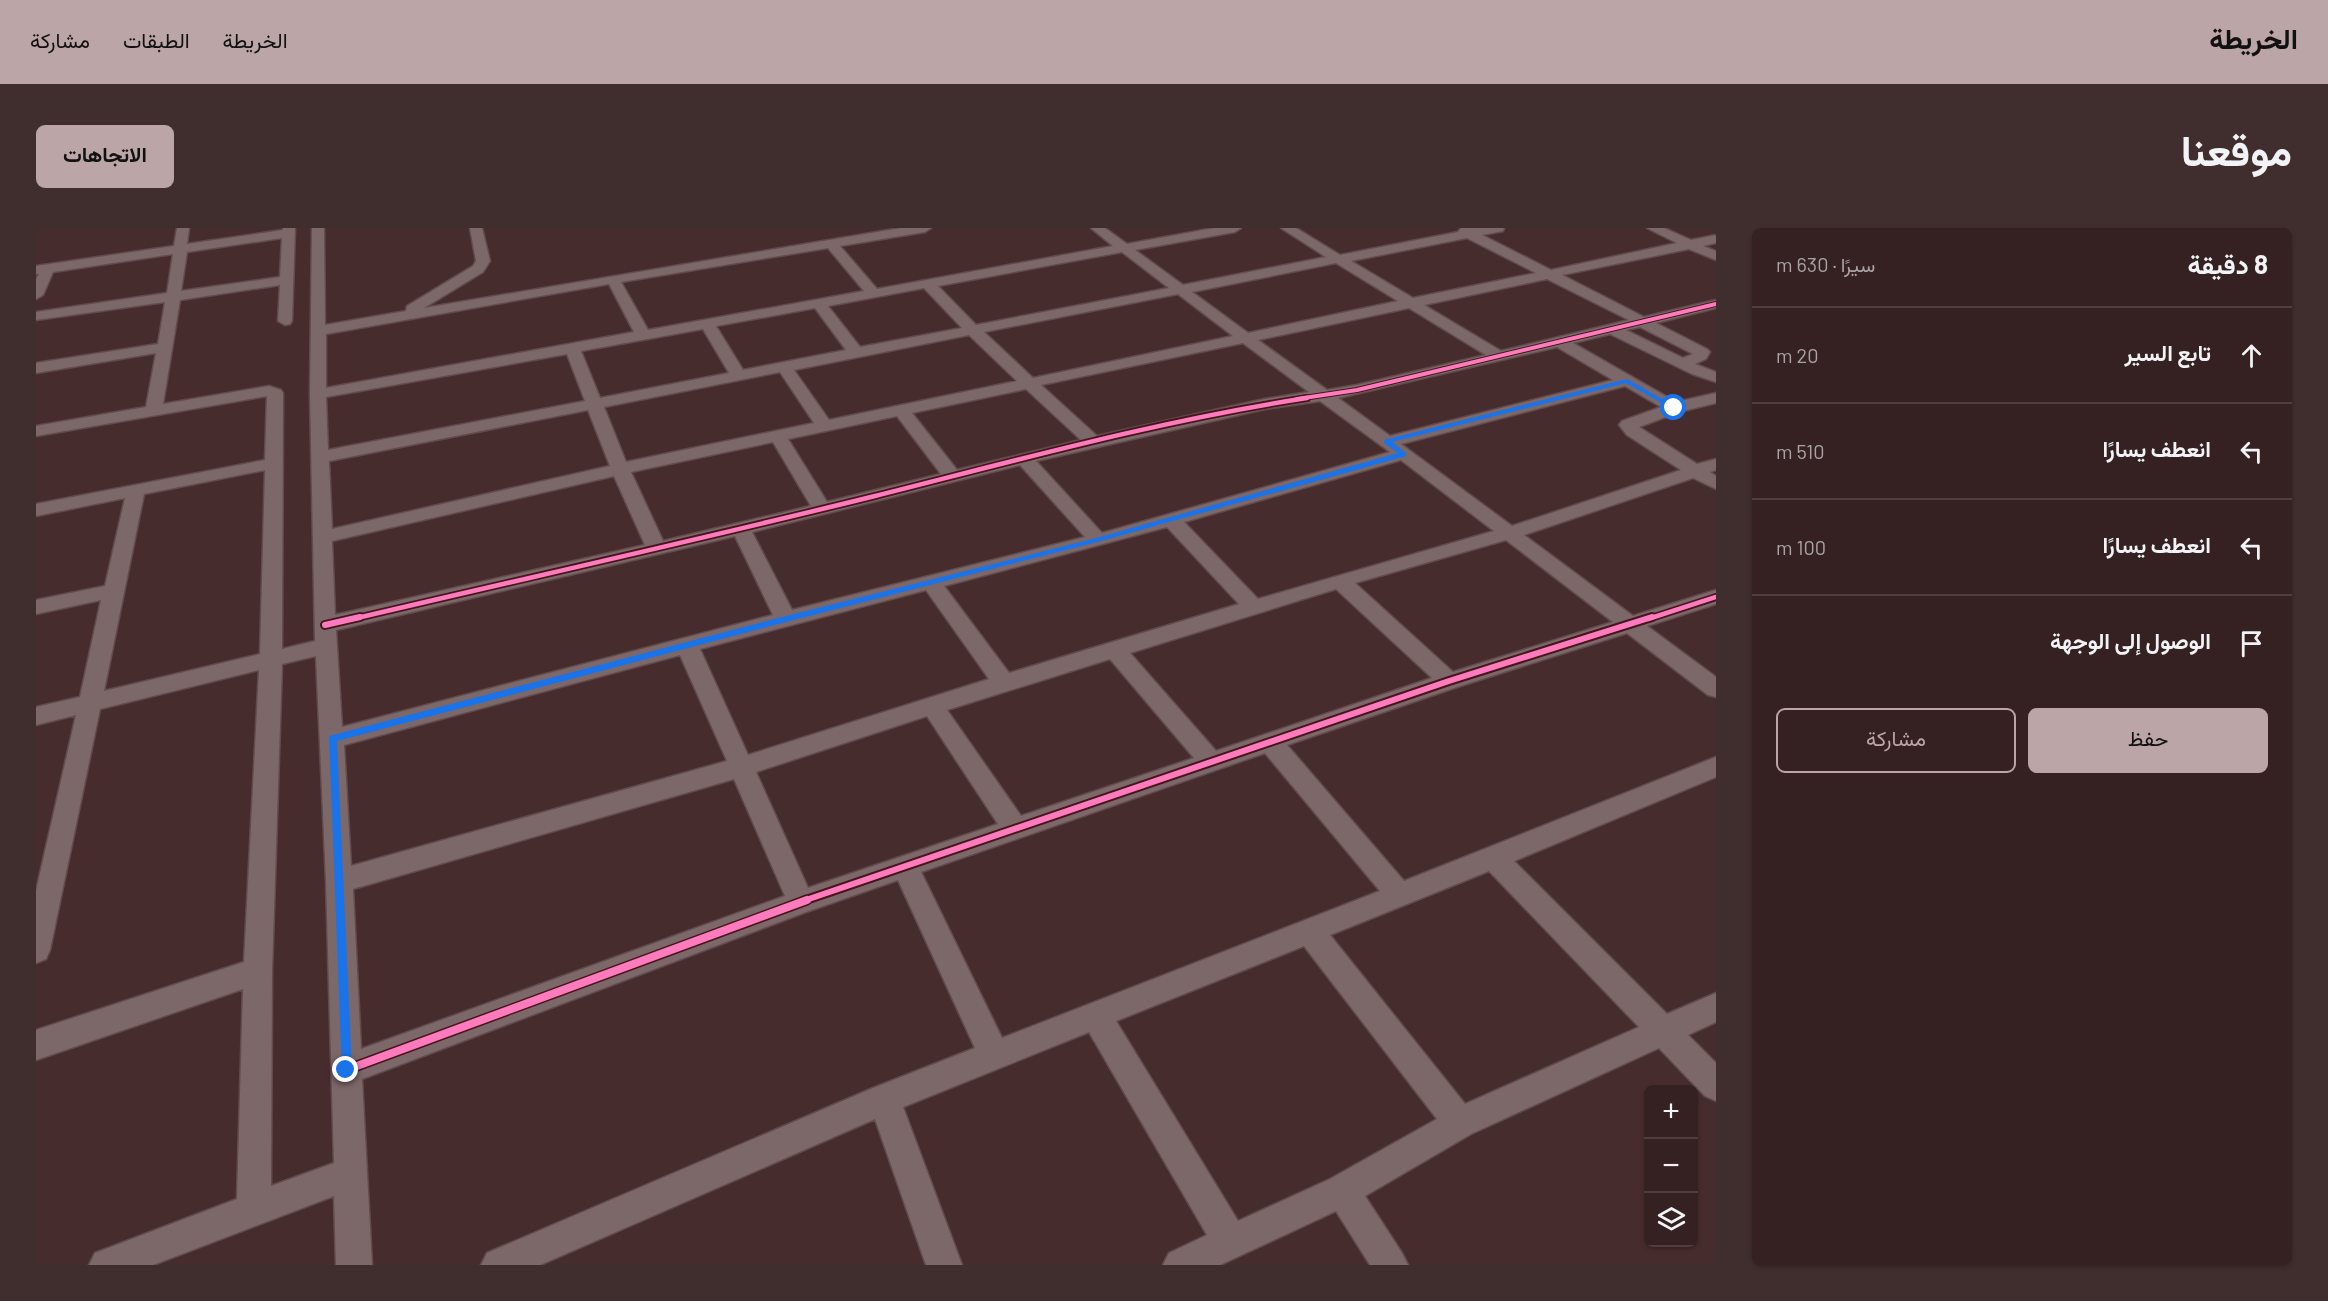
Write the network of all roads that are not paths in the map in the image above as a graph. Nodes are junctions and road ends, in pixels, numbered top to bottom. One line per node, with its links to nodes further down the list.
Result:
1 (183, 228): 16 (street)
2 (318, 228): 38 (street)
3 (476, 228): 32 (street)
4 (925, 228): 13 (street)
5 (1097, 228): 15 (street)
6 (1235, 228): 15 (street)
7 (1287, 228): 18 (street)
8 (1498, 228): 11 (street)
9 (1653, 228): 14 (street)
10 (288, 231): 16 (street); 22 (street)
11 (1465, 231): 18 (street); 20 (street)
12 (1716, 239): 14 (street)
13 (832, 244): 21 (street); 25 (street)
14 (1689, 244): 17 (street); 20 (street)
15 (1122, 247): 23 (street); 24 (street)
16 (180, 249): 19 (street); 27 (street)
17 (1716, 256)
18 (1337, 260): 24 (street); 29 (street)
19 (42, 269): 26 (street)
20 (1546, 274): 29 (street); 34 (street)
21 (613, 279): 32 (street); 39 (street)
22 (286, 280): 27 (street); 33 (street)
23 (927, 283): 25 (street); 37 (street)
24 (1180, 290): 37 (street); 40 (street)
25 (873, 293): 28 (street)
26 (36, 295)
27 (173, 296): 31 (street); 43 (street)
28 (818, 303): 35 (street); 45 (street)
29 (1408, 303): 40 (street); 46 (street)
30 (1713, 306): 34 (street)
31 (36, 316)
32 (398, 317): 38 (street)
33 (285, 321)
34 (1641, 322): 36 (street); 48 (street)
35 (707, 323): 39 (street); 51 (street)
36 (1612, 329): 41 (street); 42 (street)
37 (972, 330): 45 (street); 54 (street)
38 (319, 331): 55 (street)
39 (643, 335): 44 (street)
40 (1244, 338): 54 (street); 56 (street)
41 (1560, 342): 46 (street); 47 (street)
42 (1646, 345): 47 (street); 48 (street)
43 (165, 347): 50 (street); 61 (street)
44 (572, 347): 55 (street); 58 (street)
45 (855, 352): 49 (street)
46 (1499, 356): 56 (street)
47 (1591, 360): 53 (street)
48 (1683, 363): 52 (street)
49 (784, 366): 51 (street); 62 (street)
50 (36, 368)
51 (738, 374): 58 (street)
52 (1716, 377)
53 (1627, 381): 59 (street); 66 (street)
54 (1029, 384): 60 (street); 65 (street)
55 (318, 394): 68 (street)
56 (1323, 395): 65 (street); 66 (street)
57 (1716, 398): 59 (street)
58 (592, 403): 68 (street); 72 (street)
59 (1674, 408): 73 (street)
60 (901, 410): 62 (street); 74 (street)
61 (154, 411): 63 (street); 70 (street)
62 (825, 426): 64 (street)
63 (36, 431)
64 (778, 436): 72 (street); 77 (street)
65 (1093, 442): 69 (street)
66 (1387, 442): 67 (street)
67 (1404, 454): 79 (street); 81 (street)
68 (320, 457): 82 (street)
69 (1024, 459): 74 (street); 83 (street)
70 (275, 463): 76 (street); 96 (street)
71 (1716, 464): 73 (street)
72 (620, 469): 82 (street); 84 (street)
73 (1693, 470): 75 (street); 81 (street)
74 (953, 477): 77 (street)
75 (1716, 484)
76 (136, 490): 78 (street); 87 (street)
77 (822, 509): 80 (street)
78 (36, 510)
79 (1170, 519): 83 (street); 90 (street)
80 (741, 529): 84 (street); 91 (street)
81 (1509, 533): 85 (street); 92 (street)
82 (323, 537): 93 (street)
83 (1098, 540): 86 (street)
84 (657, 549): 93 (street)
85 (1340, 581): 90 (street); 97 (street)
86 (931, 582): 91 (street); 98 (street)
87 (113, 591): 89 (street); 100 (street)
88 (1716, 597): 92 (street)
89 (36, 607)
90 (1255, 608): 95 (street)
91 (786, 619): 94 (street)
92 (1630, 625): 97 (street); 99 (street)
93 (325, 635): 96 (street); 103 (street)
94 (687, 645): 103 (street); 107 (street)
95 (1116, 651): 98 (street); 105 (street)
96 (271, 659): 100 (street); 117 (street)
97 (1449, 681): 104 (street)
98 (1004, 683): 101 (street)
99 (1716, 689)
100 (91, 703): 102 (street); 109 (street)
101 (933, 706): 107 (street); 108 (street)
102 (36, 716)
103 (332, 739): 112 (street)
104 (1270, 742): 105 (street); 113 (street)
105 (1210, 761): 108 (street)
106 (1716, 766): 110 (street)
107 (741, 767): 112 (street); 114 (street)
108 (1015, 830): 111 (street)
109 (47, 858): 116 (street)
110 (1493, 858): 113 (street); 120 (street)
111 (905, 866): 114 (street); 122 (street)
112 (339, 881): 123 (street)
113 (1399, 894): 115 (street)
114 (801, 902): 123 (street)
115 (1310, 931): 119 (street); 126 (street)
116 (36, 950)
117 (258, 971): 121 (street); 129 (street)
118 (1716, 1007): 120 (street)
119 (1096, 1016): 122 (street); 130 (street)
120 (1663, 1031): 124 (street); 126 (street)
121 (36, 1045)
122 (994, 1055): 125 (street)
123 (346, 1070): 127 (street)
124 (1716, 1085)
125 (884, 1099): 133 (street); 134 (street)
126 (1460, 1123): 128 (street)
127 (351, 1173): 129 (street); 132 (street)
128 (1342, 1191): 130 (street); 136 (street)
129 (254, 1208): 131 (street)
130 (1230, 1241): 135 (street)
131 (107, 1265)
132 (354, 1265)
133 (499, 1265)
134 (944, 1265)
135 (1181, 1265)
136 (1390, 1265)

